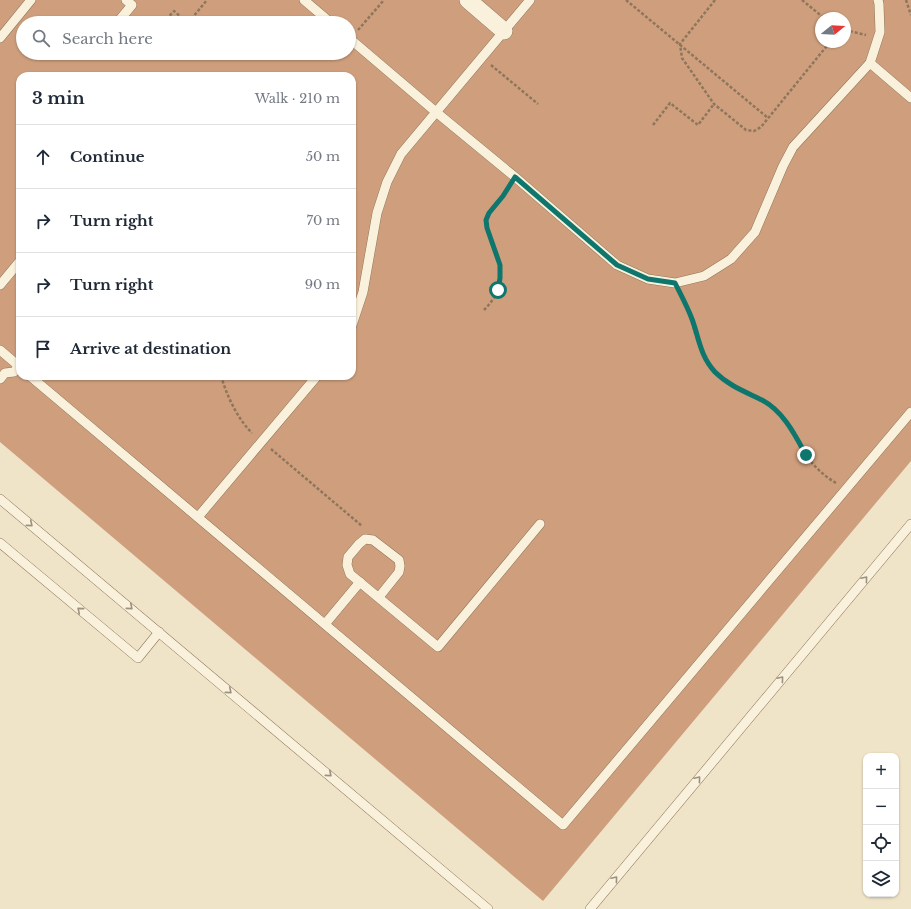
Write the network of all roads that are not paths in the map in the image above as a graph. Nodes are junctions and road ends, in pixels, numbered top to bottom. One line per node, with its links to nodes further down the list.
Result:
1 (31, 0): 7 (lane)
2 (126, 0): 8 (lane)
3 (304, 0): 9 (lane)
4 (468, 0): 11 (street)
5 (530, 0): 11 (lane)
6 (878, 0): 14 (lane)
7 (18, 16)
8 (123, 16)
9 (323, 16)
10 (16, 18): 12 (lane)
11 (504, 31): 16 (lane)
12 (0, 38)
13 (356, 45): 16 (lane)
14 (870, 63): 15 (lane); 16 (lane)
15 (911, 98)
16 (436, 112): 19 (lane)
17 (16, 266): 18 (lane)
18 (0, 285)
19 (356, 313)
20 (0, 350): 21 (lane)
21 (16, 363)
22 (16, 370): 23 (lane)
23 (0, 379)
24 (35, 380): 28 (lane)
25 (314, 380): 28 (lane)
26 (911, 412): 34 (lane)
27 (0, 499): 35 (lane, one-way to 35)
28 (198, 517): 34 (lane)
29 (540, 524): 33 (lane)
30 (911, 524): 37 (lane, one-way to 30)
31 (0, 542): 35 (lane, one-way to 31)
32 (360, 582): 33 (lane); 33 (lane); 34 (lane)
33 (379, 597)
34 (325, 624)
35 (159, 632): 36 (lane, one-way to 36)
36 (488, 909)
37 (590, 909)

